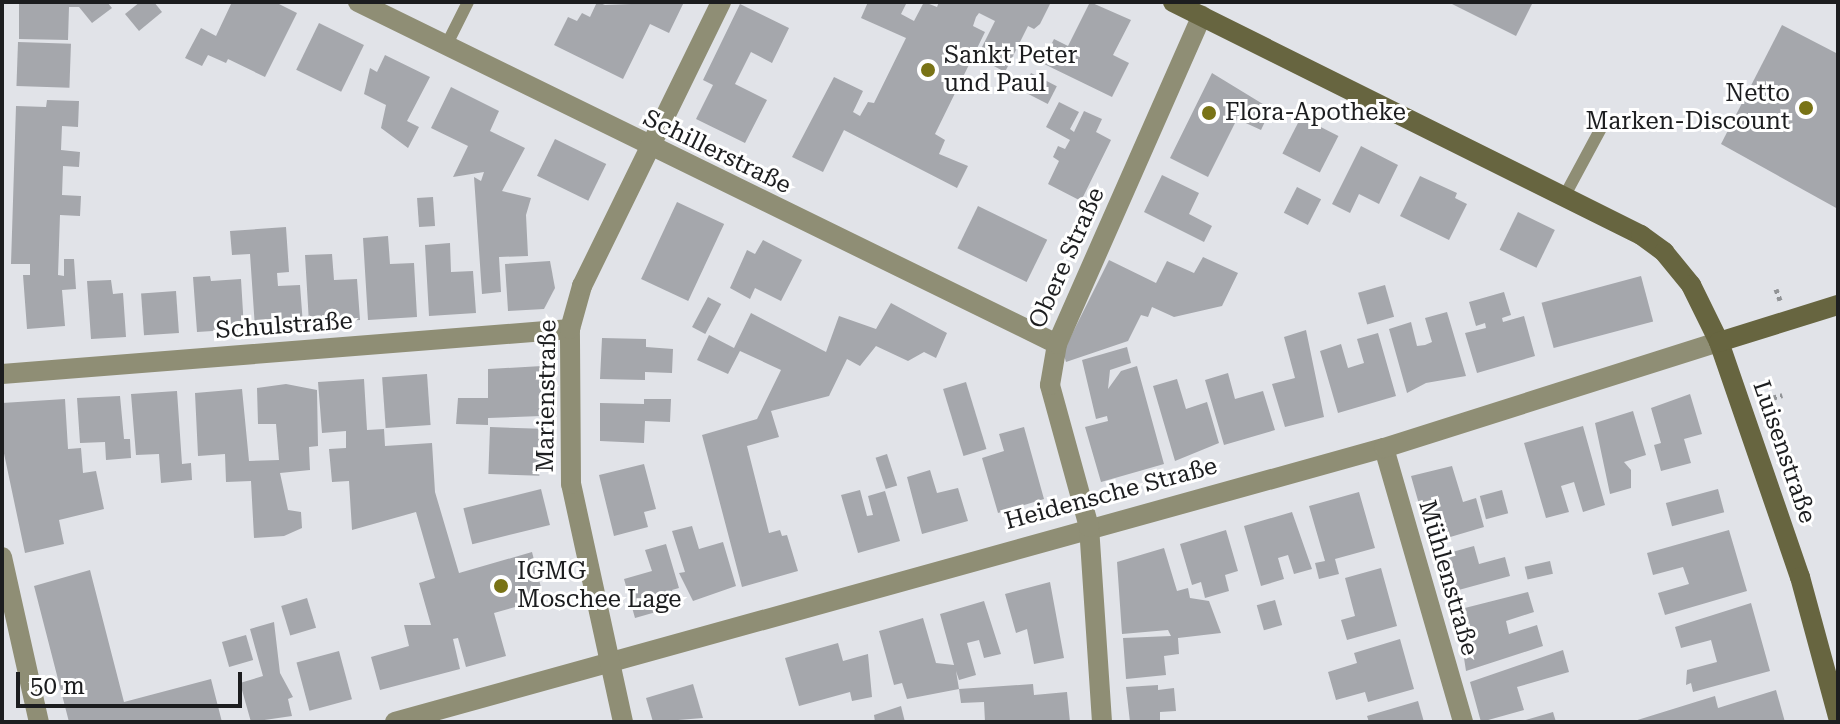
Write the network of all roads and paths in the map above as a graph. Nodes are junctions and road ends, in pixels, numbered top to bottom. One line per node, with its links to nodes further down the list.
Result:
1 (358, 2): 6 (street, Schillerstraße)
2 (468, 2): 6 (lane)
3 (721, 2): 8 (street, Marienstraße)
4 (1173, 2): 5 (main road, Luisenstraße)
5 (1202, 16): 9 (main road, Luisenstraße); 13 (street, Obere Straße)
6 (446, 46): 8 (street, Schillerstraße)
7 (1606, 119): 9 (lane)
8 (648, 148): 11 (street, Marienstraße); 13 (street, Schillerstraße)
9 (1564, 197): 12 (main road, Luisenstraße)
10 (1838, 305): 12 (main road, Heidensche Straße)
11 (570, 329): 14 (street, Schulstraße); 18 (street, Marienstraße)
12 (1719, 342): 15 (street, Heidensche Straße); 19 (main road, Luisenstraße)
13 (1057, 344): 16 (street, Obere Straße)
14 (2, 374)
15 (1384, 448): 16 (street, Heidensche Straße); 24 (street, Mühlenstraße)
16 (1089, 527): 18 (street, Heidensche Straße); 23 (street, Obere Straße)
17 (2, 557): 20 (street)
18 (613, 661): 21 (street, Heidensche Straße); 22 (street, Marienstraße)
19 (1838, 717)
20 (39, 722)
21 (395, 722)
22 (623, 722)
23 (1102, 722)
24 (1463, 722)

